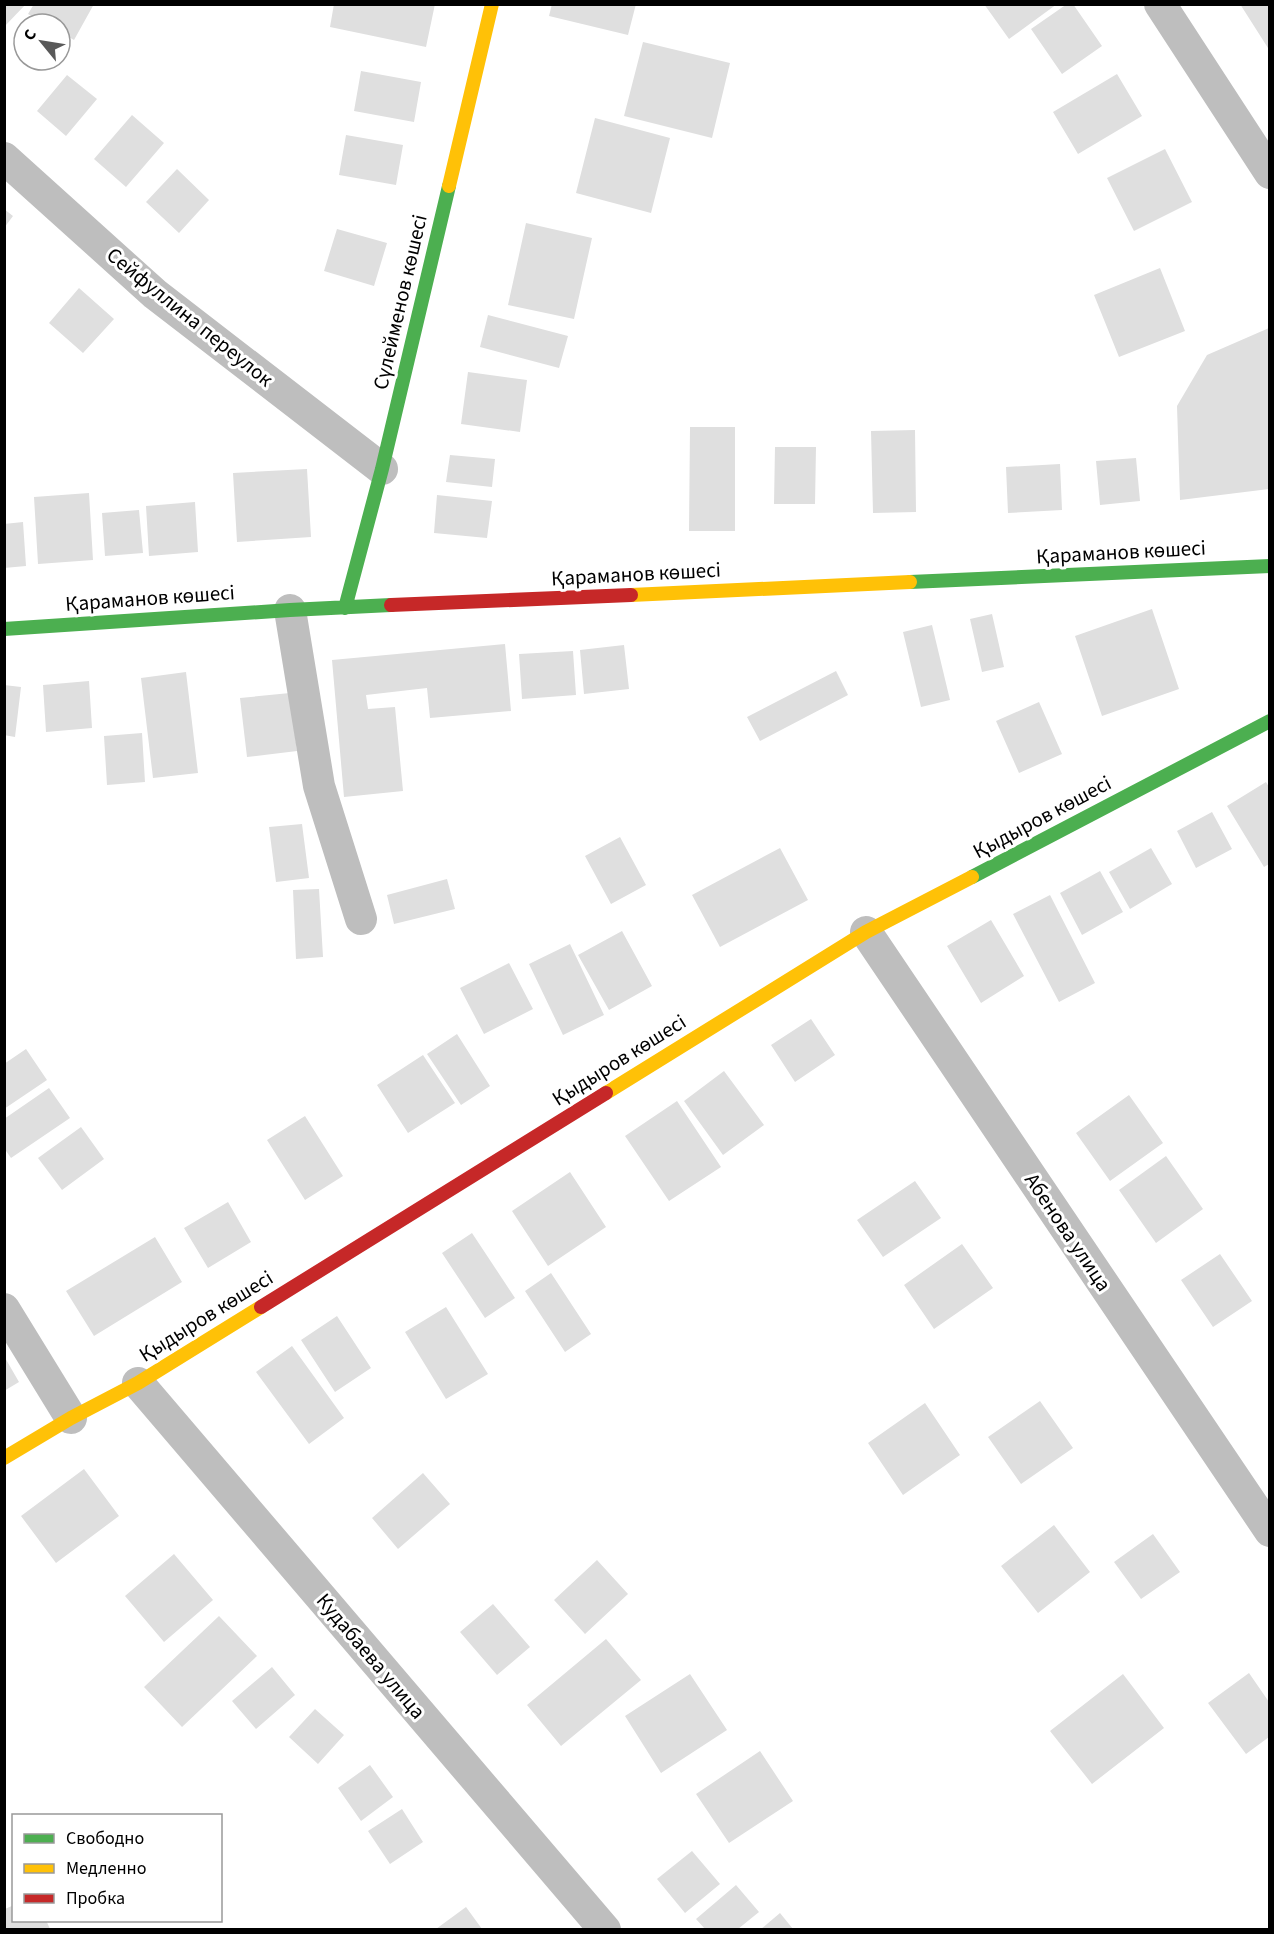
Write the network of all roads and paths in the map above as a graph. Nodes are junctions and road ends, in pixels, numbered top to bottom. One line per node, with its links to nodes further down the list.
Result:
1 (492, 4): 5 (street, Сүлейменов көшесі)
2 (1160, 4): 4 (street)
3 (4, 158): 5 (street, Сейфуллина переулок)
4 (1269, 173)
5 (382, 469): 7 (street, Сүлейменов көшесі)
6 (1269, 566): 7 (street, Қараманов көшесі)
7 (345, 608): 8 (street, Қараманов көшесі)
8 (290, 610): 9 (street, Қараманов көшесі); 11 (street)
9 (4, 629)
10 (1269, 722): 12 (street, Қыдыров көшесі)
11 (361, 919)
12 (866, 932): 14 (street, Қыдыров көшесі); 17 (street, Абенова улица)
13 (4, 1309): 15 (street)
14 (138, 1383): 15 (street, Қыдыров көшесі); 18 (street, Кудабаева улица)
15 (71, 1418): 16 (street, Қыдыров көшесі)
16 (4, 1458)
17 (1269, 1532)
18 (605, 1929)

